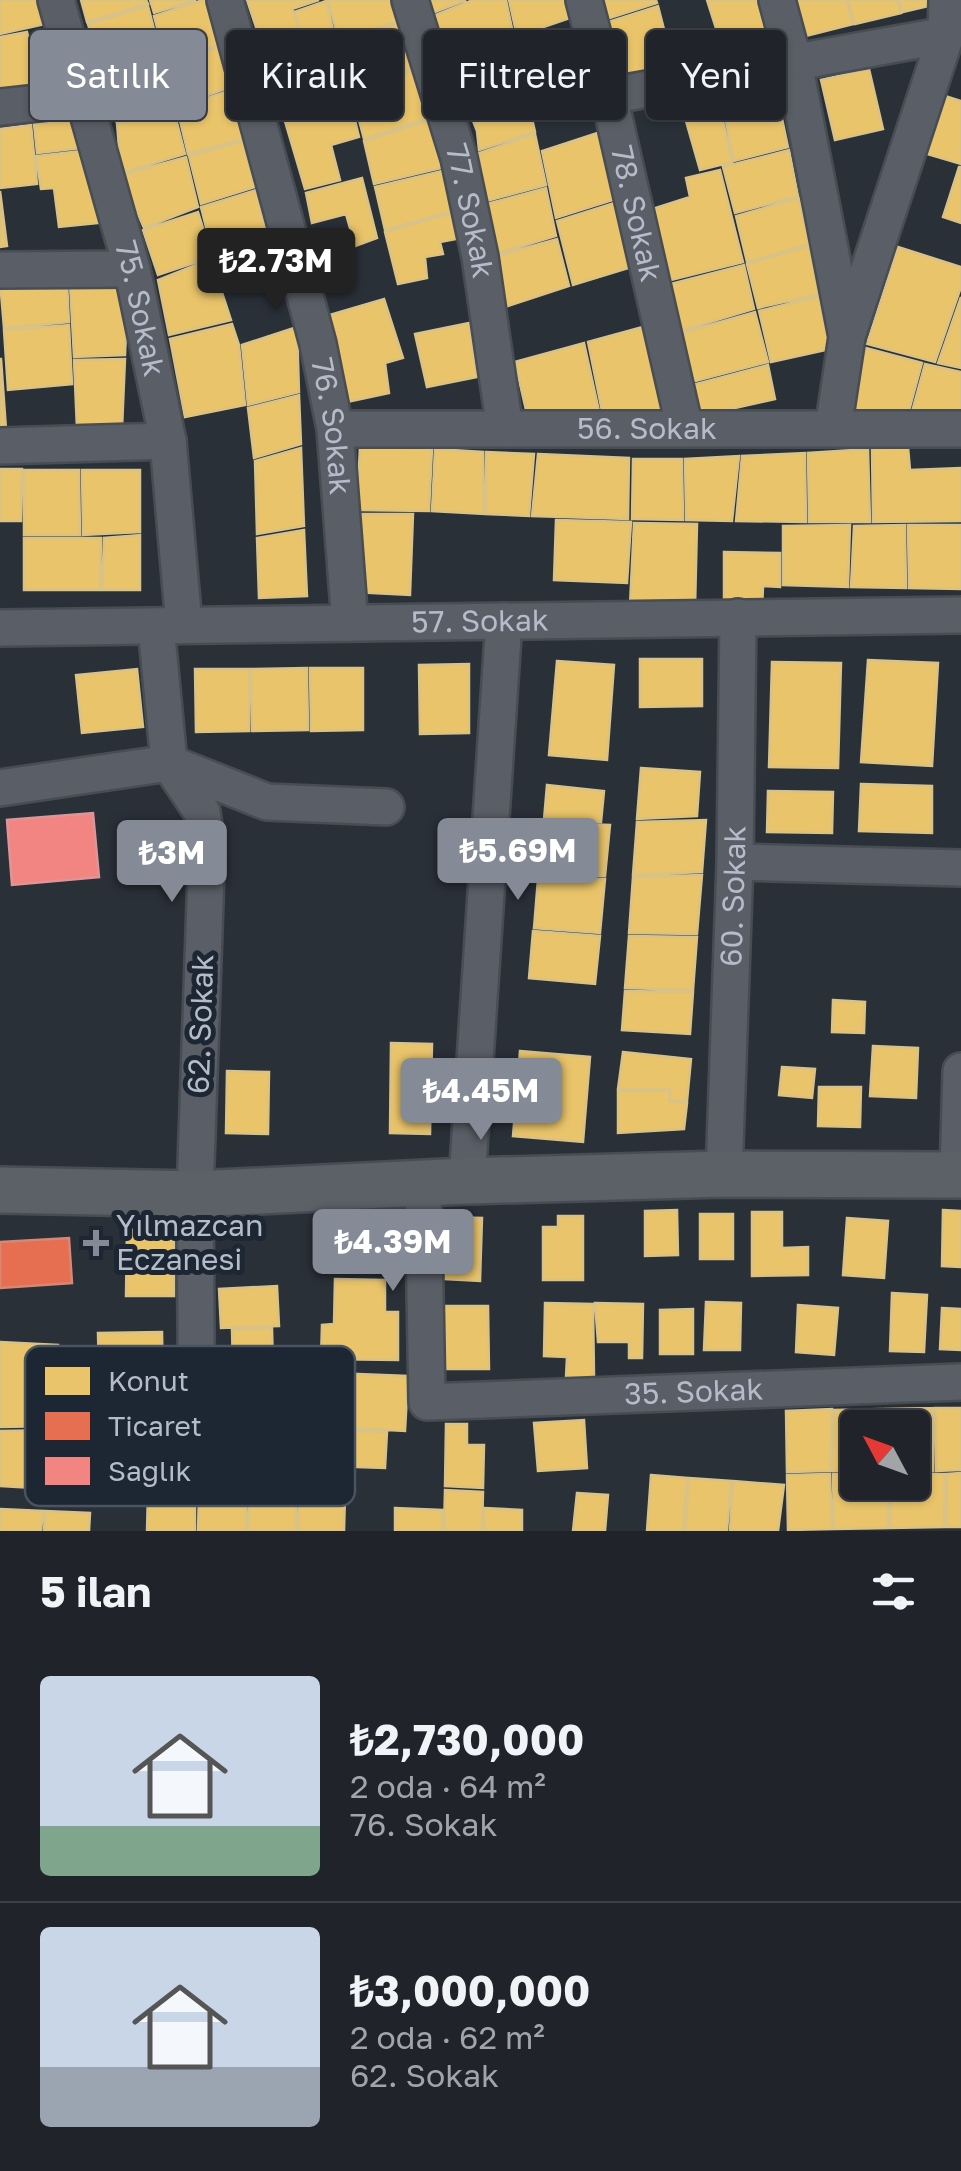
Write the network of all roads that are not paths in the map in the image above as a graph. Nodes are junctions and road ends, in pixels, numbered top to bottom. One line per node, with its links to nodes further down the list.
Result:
1 (56, 0): 7 (street, 75. Sokak)
2 (225, 0): 18 (street, 76. Sokak)
3 (410, 0): 19 (street, 77. Sokak)
4 (584, 0): 8 (street, 78. Sokak)
5 (777, 0): 9 (street)
6 (946, 17): 9 (street); 17 (street)
7 (65, 30)
8 (592, 30)
9 (794, 63): 10 (street); 17 (street)
10 (626, 93)
11 (30, 104): 12 (street)
12 (0, 107)
13 (90, 120): 15 (street, 75. Sokak)
14 (614, 120): 20 (street, 78. Sokak)
15 (132, 268): 16 (street); 23 (street, 75. Sokak)
16 (0, 270)
17 (847, 337): 21 (street)
18 (335, 428): 19 (street, 56. Sokak); 28 (street, 76. Sokak)
19 (505, 428): 20 (street, 56. Sokak)
20 (685, 429): 21 (street, 56. Sokak)
21 (833, 429): 22 (street, 56. Sokak)
22 (961, 430)
23 (168, 441): 24 (street); 29 (street, 75. Sokak)
24 (0, 446)
25 (961, 614): 26 (street, 57. Sokak)
26 (738, 618): 27 (street, 57. Sokak); 34 (street, 60. Sokak)
27 (504, 621): 28 (street, 57. Sokak); 39 (street)
28 (350, 623): 29 (street, 57. Sokak)
29 (170, 626): 30 (street, 57. Sokak); 31 (street, 62. Sokak)
30 (0, 628)
31 (169, 764): 32 (street); 33 (street); 42 (street, 62. Sokak)
32 (0, 788)
33 (386, 807)
34 (735, 862): 35 (street); 37 (street, 60. Sokak)
35 (961, 868)
36 (961, 1071): 38 (street)
37 (724, 1174): 38 (main road); 39 (main road)
38 (959, 1175)
39 (467, 1181): 40 (main road)
40 (423, 1184): 42 (main road); 44 (street, 35. Sokak)
41 (0, 1190): 42 (main road)
42 (196, 1194): 43 (street, 62. Sokak)
43 (197, 1346)
44 (961, 1382)

